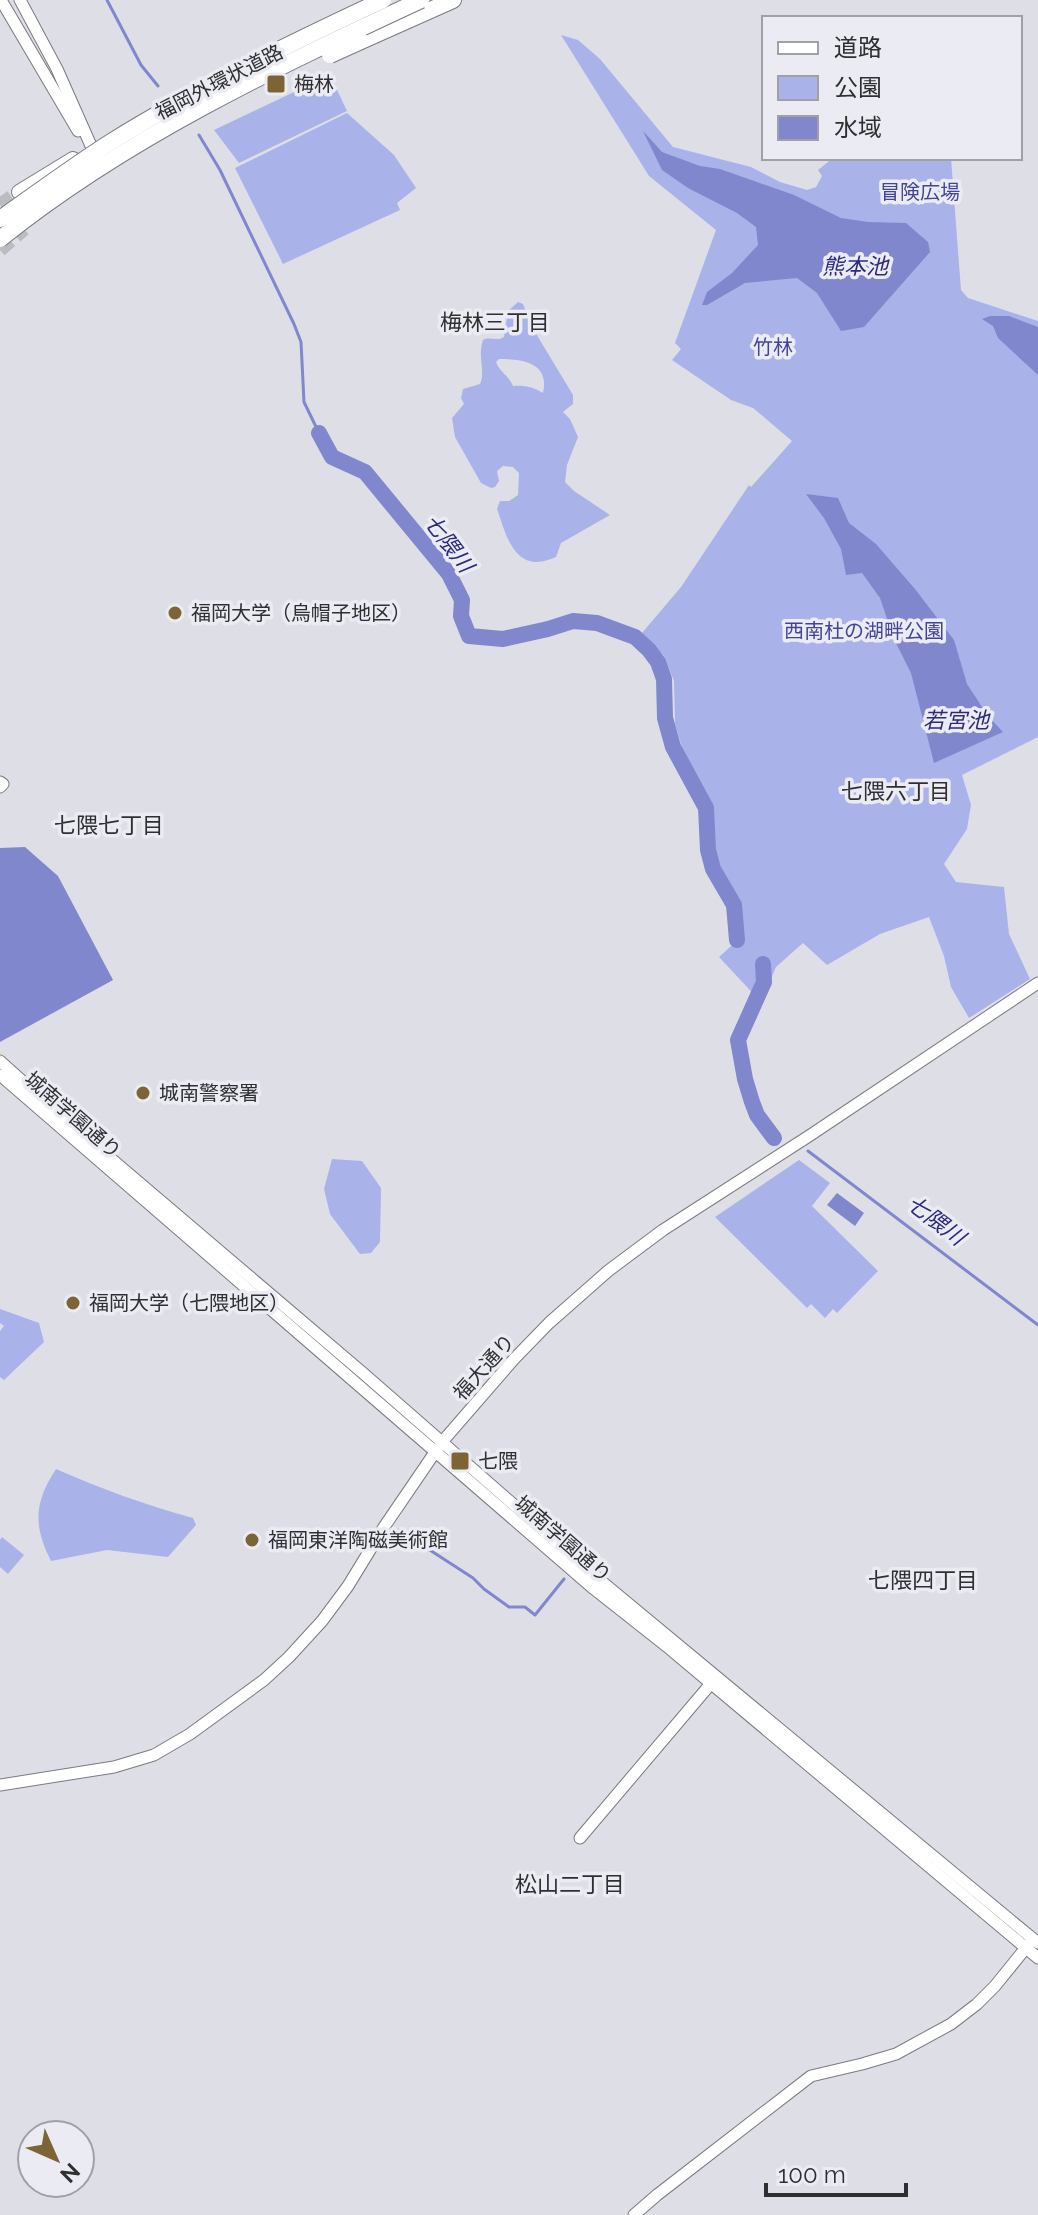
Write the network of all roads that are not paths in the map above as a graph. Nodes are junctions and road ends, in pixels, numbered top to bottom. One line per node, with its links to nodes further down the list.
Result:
1 (1, 0): 7 (street)
2 (20, 0): 7 (street)
3 (381, 0): 7 (highway, 福岡外環状道路); 11 (highway, bridge)
4 (421, 0): 8 (highway, bridge)
5 (434, 0): 9 (highway, 福岡外環状道路)
6 (453, 0): 8 (highway, bridge)
7 (91, 147): 9 (street); 10 (highway, 福岡外環状道路)
8 (120, 155): 13 (highway, bridge)
9 (103, 172): 12 (highway, 福岡外環状道路)
10 (19, 192)
11 (0, 219)
12 (33, 221)
13 (0, 239)
14 (1038, 983): 17 (street, 福大通り)
15 (0, 1061): 17 (street, 城南学園通り)
16 (0, 1075): 17 (street, 城南学園通り)
17 (438, 1447): 18 (street, 城南学園通り); 19 (street, 福大通り)
18 (714, 1680): 20 (street); 21 (street, 城南学園通り)
19 (0, 1785)
20 (580, 1838)
21 (1032, 1943): 22 (street, 城南学園通り); 23 (street)
22 (1038, 1958)
23 (634, 2215)

